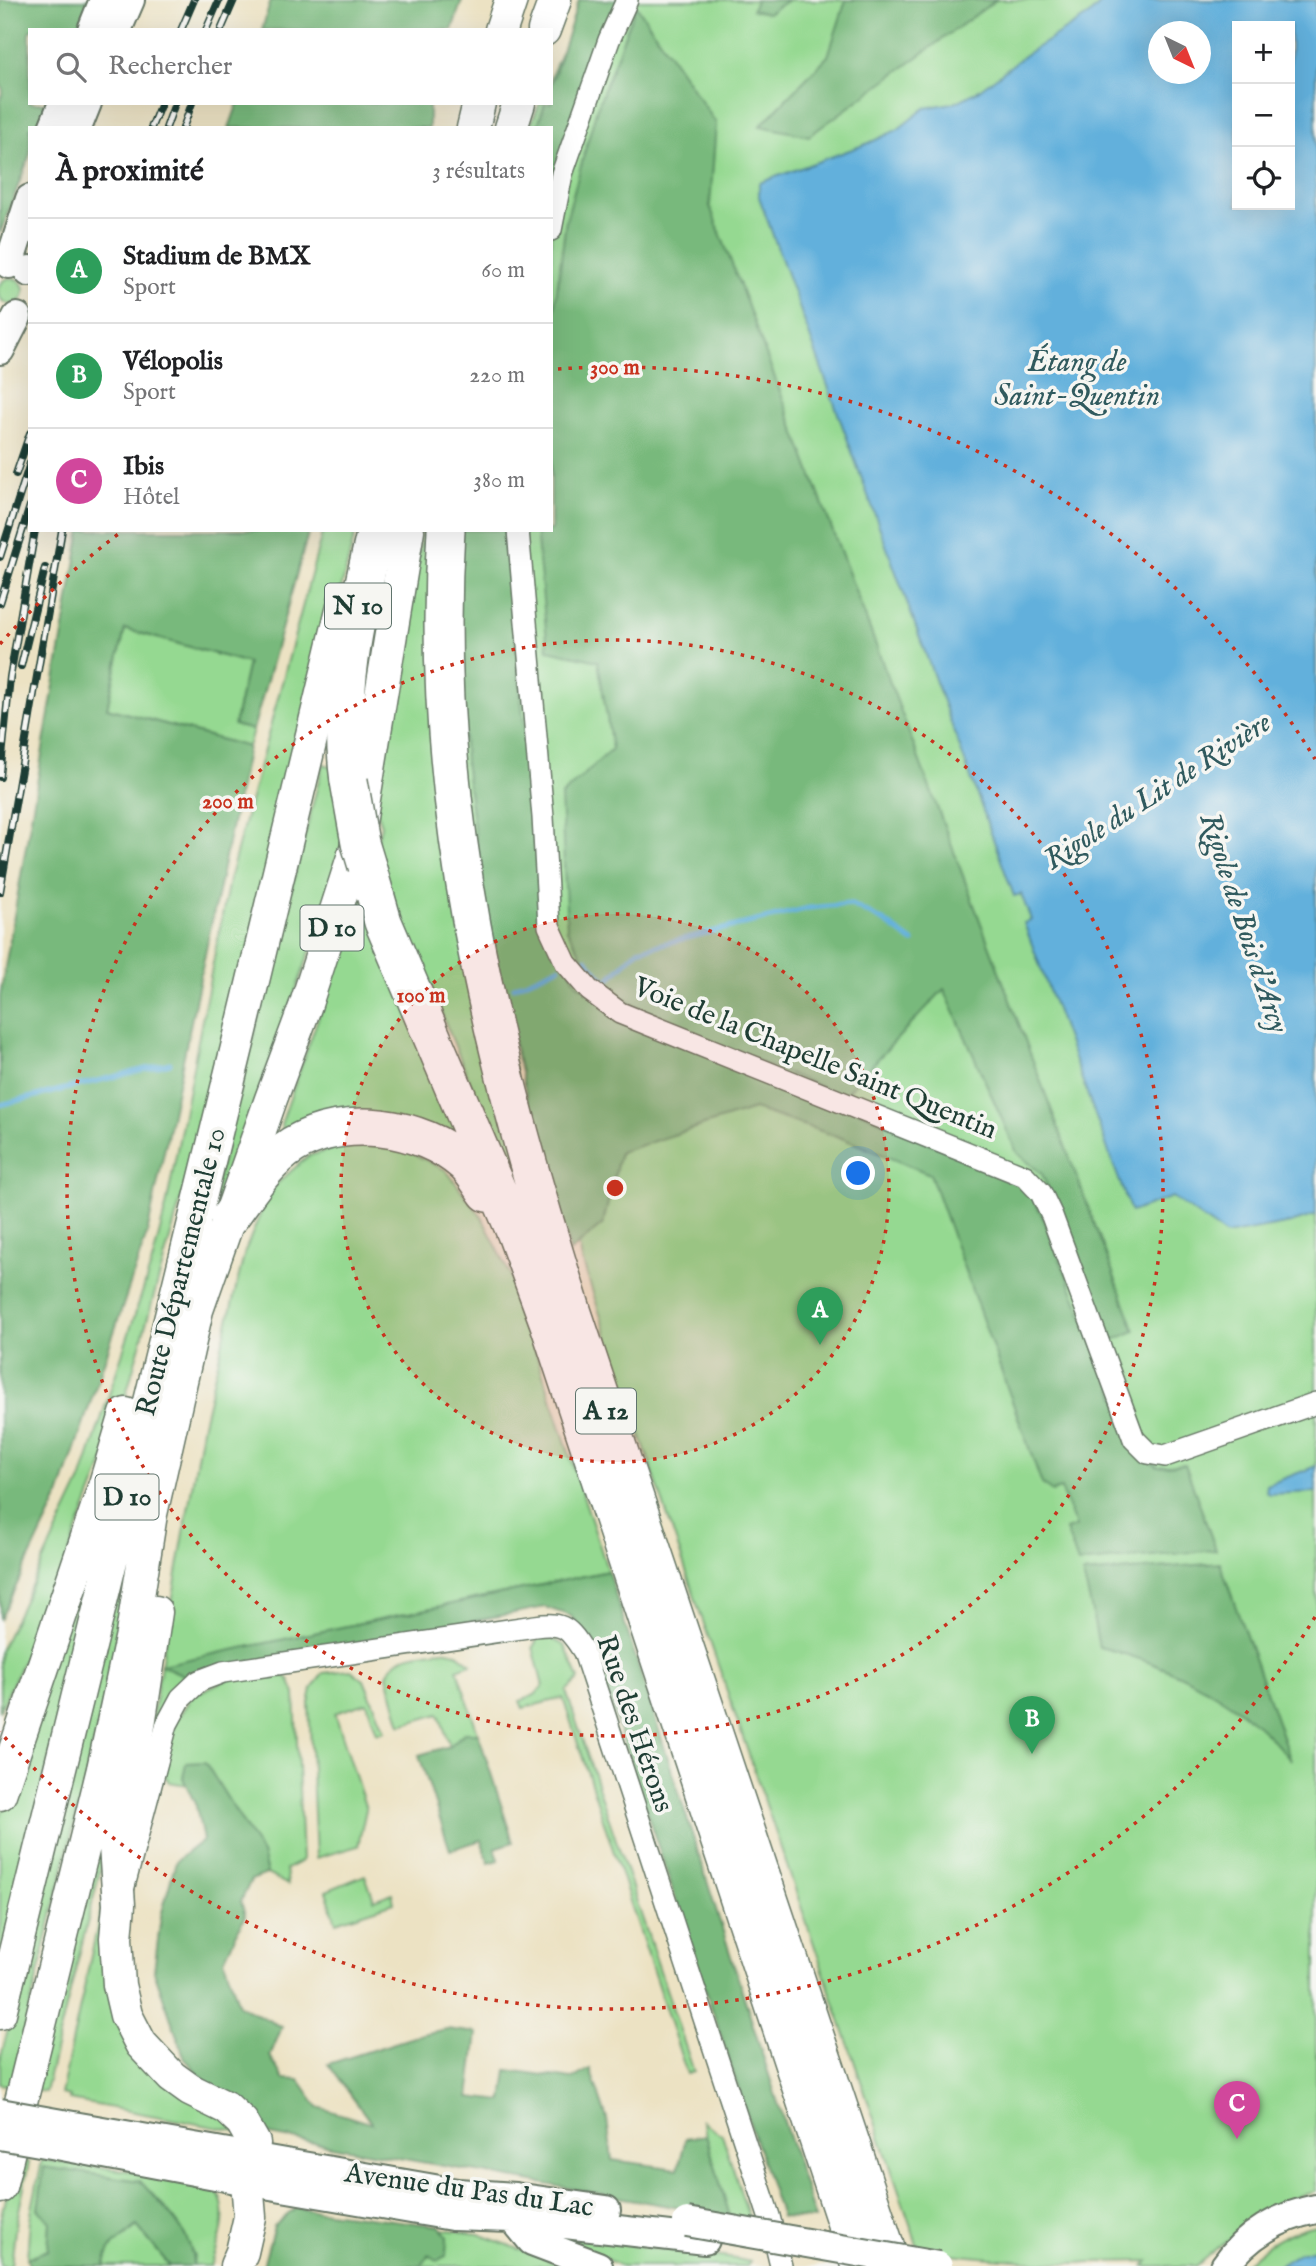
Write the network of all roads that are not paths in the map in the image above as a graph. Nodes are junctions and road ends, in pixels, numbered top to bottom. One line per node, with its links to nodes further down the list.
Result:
1 (104, 0): 6 (main road)
2 (130, 0): 7 (main road)
3 (511, 0): 8 (main road)
4 (555, 0): 9 (main road)
5 (627, 0): 19 (street)
6 (93, 28)
7 (118, 28)
8 (502, 28)
9 (545, 28)
10 (62, 105): 14 (main road)
11 (86, 105): 15 (main road)
12 (479, 105): 16 (main road)
13 (518, 105): 17 (main road)
14 (54, 126)
15 (78, 126)
16 (473, 126)
17 (511, 126)
18 (28, 213): 20 (main road)
19 (553, 220)
20 (20, 269)
21 (16, 314): 22 (main road)
22 (0, 350)
23 (362, 532): 31 (main road, Route Départementale 10 / D 10)
24 (376, 532): 28 (highway, N 10)
25 (408, 532): 29 (main road, D 10)
26 (446, 532): 50 (highway, A 12)
27 (518, 532): 32 (street, Voie de la Chapelle Saint Quentin)
28 (346, 682): 30 (highway, A 12, bridge)
29 (229, 1218): 30 (highway); 31 (main road, D 10)
30 (516, 1234): 49 (highway, A 12)
31 (184, 1311): 33 (main road, D 10); 34 (main road, D 10); 35 (main road, Route Départementale 10 / D 10); 40 (main road, D 10)
32 (1316, 1403)
33 (0, 1794)
34 (119, 1905): 39 (main road, D 10); 47 (street, Rue des Hérons)
35 (0, 2013)
36 (0, 2113): 37 (main road, Avenue du Pas du Lac, bridge)
37 (60, 2134): 38 (main road, Avenue du Pas du Lac, bridge); 39 (main road, Avenue du Pas du Lac)
38 (0, 2135)
39 (249, 2169): 41 (main road, Avenue du Pas du Lac); 44 (main road); 45 (main road)
40 (0, 2187)
41 (514, 2208): 43 (main road, Avenue du Pas du Lac); 46 (main road)
42 (1316, 2209): 52 (main road)
43 (696, 2231): 48 (main road, Avenue du Pas du Lac); 51 (main road, Avenue du Pas du Lac, bridge)
44 (218, 2266)
45 (236, 2266)
46 (598, 2266)
47 (781, 2266)
48 (850, 2266)
49 (860, 2266)
50 (892, 2266)
51 (938, 2266)
52 (1225, 2266)

